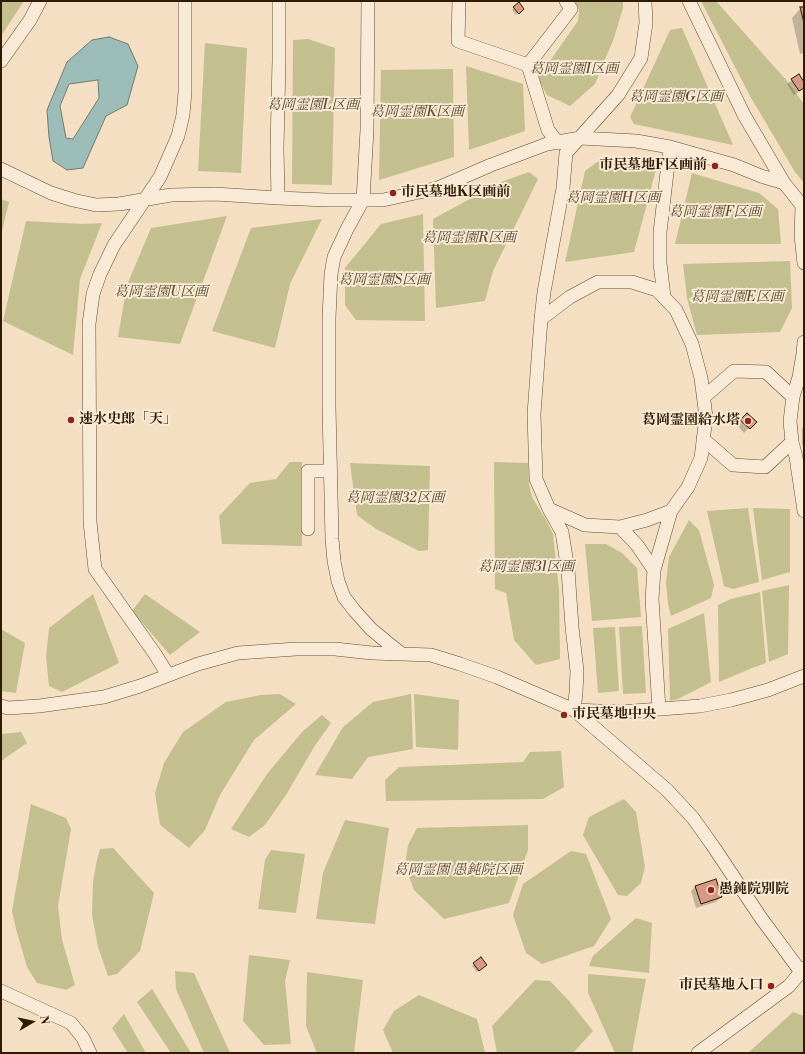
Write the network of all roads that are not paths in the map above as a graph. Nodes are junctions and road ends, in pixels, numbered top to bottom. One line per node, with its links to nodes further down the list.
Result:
1 (40, 1): 9 (street)
2 (185, 1): 17 (street)
3 (279, 1): 16 (street)
4 (368, 1): 18 (street)
5 (459, 1): 10 (street)
6 (566, 1): 10 (street)
7 (645, 1): 11 (street)
8 (689, 1): 15 (street)
9 (1, 61)
10 (528, 66): 12 (street)
11 (580, 138): 12 (street); 13 (street); 22 (street)
12 (558, 142): 18 (street)
13 (670, 147): 15 (street); 21 (street)
14 (1, 169): 17 (street)
15 (784, 182): 19 (street)
16 (278, 198): 17 (street); 18 (street)
17 (144, 200): 38 (street)
18 (363, 200): 29 (street)
19 (803, 207): 20 (street)
20 (804, 263)
21 (664, 297): 22 (street); 25 (street)
22 (541, 319): 31 (street)
23 (804, 342): 24 (street)
24 (801, 378): 26 (street)
25 (704, 397): 26 (street); 27 (street)
26 (793, 397): 28 (street)
27 (703, 439): 28 (street); 32 (street)
28 (792, 442): 30 (street)
29 (330, 471): 35 (street); 37 (street)
30 (801, 471): 33 (street)
31 (549, 509): 34 (street); 42 (street)
32 (671, 511): 34 (street); 36 (street)
33 (804, 511)
34 (620, 527): 36 (street)
35 (308, 529)
36 (654, 570): 41 (street)
37 (402, 654): 38 (street); 42 (street)
38 (168, 676): 40 (street)
39 (804, 676): 41 (street)
40 (1, 706)
41 (659, 709): 42 (street)
42 (574, 710): 43 (street)
43 (803, 971): 46 (street)
44 (1, 991): 45 (street)
45 (90, 1053)
46 (698, 1053)

